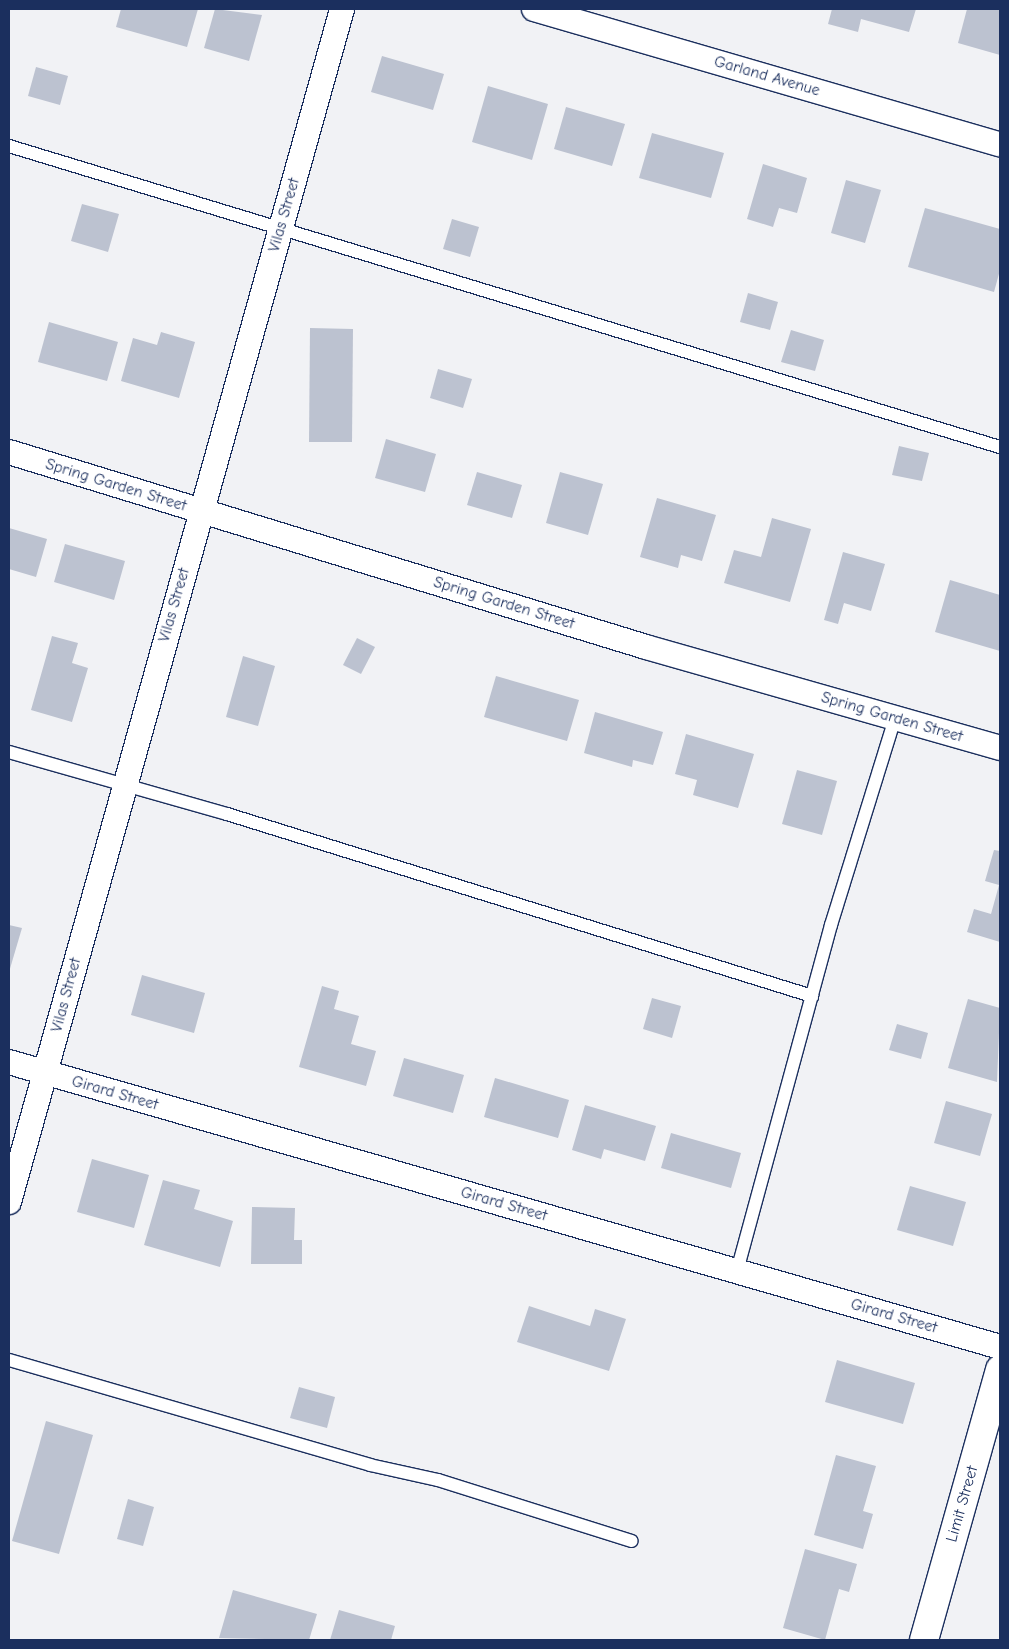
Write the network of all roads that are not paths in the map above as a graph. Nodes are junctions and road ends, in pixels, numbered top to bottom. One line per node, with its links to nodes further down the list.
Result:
1 (342, 9): 5 (street, Vilas Street)
2 (534, 9): 3 (street, Garland Avenue)
3 (1000, 144)
4 (9, 146): 5 (lane)
5 (280, 227): 6 (lane); 8 (street, Vilas Street)
6 (1000, 447)
7 (9, 452): 8 (street, Spring Garden Street)
8 (200, 510): 9 (street, Spring Garden Street); 12 (street, Vilas Street)
9 (895, 718): 10 (street, Spring Garden Street); 13 (lane)
10 (1000, 748)
11 (9, 752): 12 (lane)
12 (124, 785): 13 (lane); 15 (street, Vilas Street)
13 (812, 996): 17 (lane)
14 (9, 1062): 15 (street, Girard Street)
15 (44, 1072): 16 (street, Vilas Street); 17 (street, Girard Street)
16 (9, 1202)
17 (737, 1271): 18 (street, Girard Street)
18 (1000, 1347)
19 (9, 1360): 21 (lane)
20 (1000, 1369): 22 (street, Limit Street)
21 (632, 1541)
22 (924, 1640)

